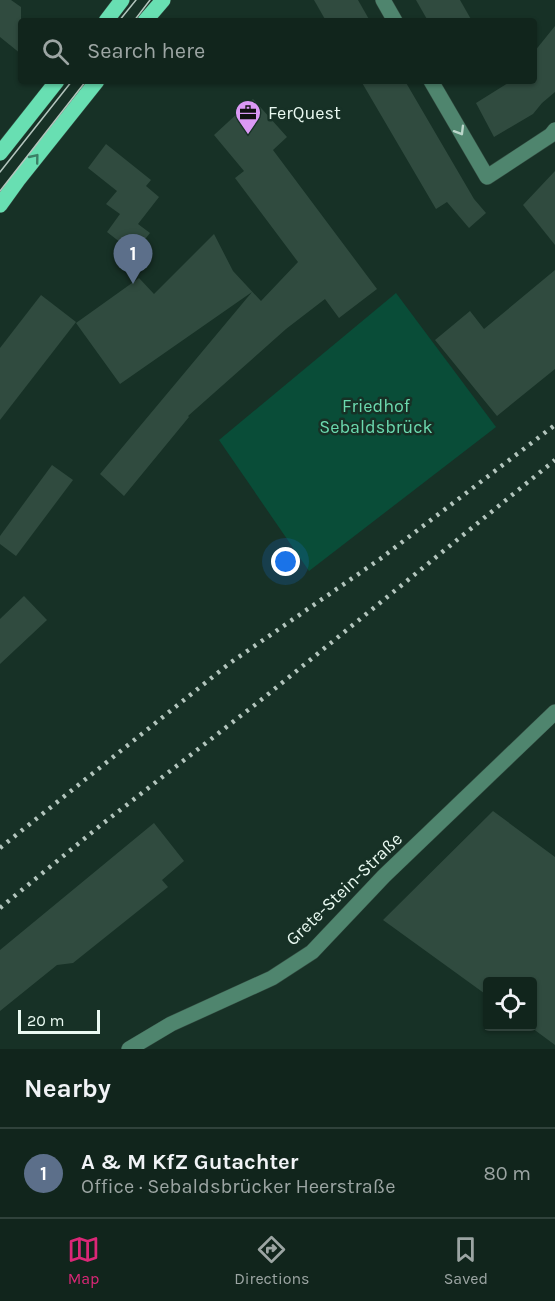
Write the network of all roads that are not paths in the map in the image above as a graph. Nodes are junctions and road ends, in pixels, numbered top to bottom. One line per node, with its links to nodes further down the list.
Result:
1 (122, 0): 4 (main road)
2 (163, 0): 5 (main road)
3 (383, 0): 6 (street)
4 (107, 18)
5 (148, 18)
6 (393, 18)
7 (55, 84): 11 (main road)
8 (95, 84): 12 (main road, one-way to 8)
9 (433, 84): 10 (street, one-way to 10)
10 (555, 130)
11 (0, 153)
12 (0, 205)
13 (555, 712): 14 (street, Grete-Stein-Straße)
14 (129, 1049)

